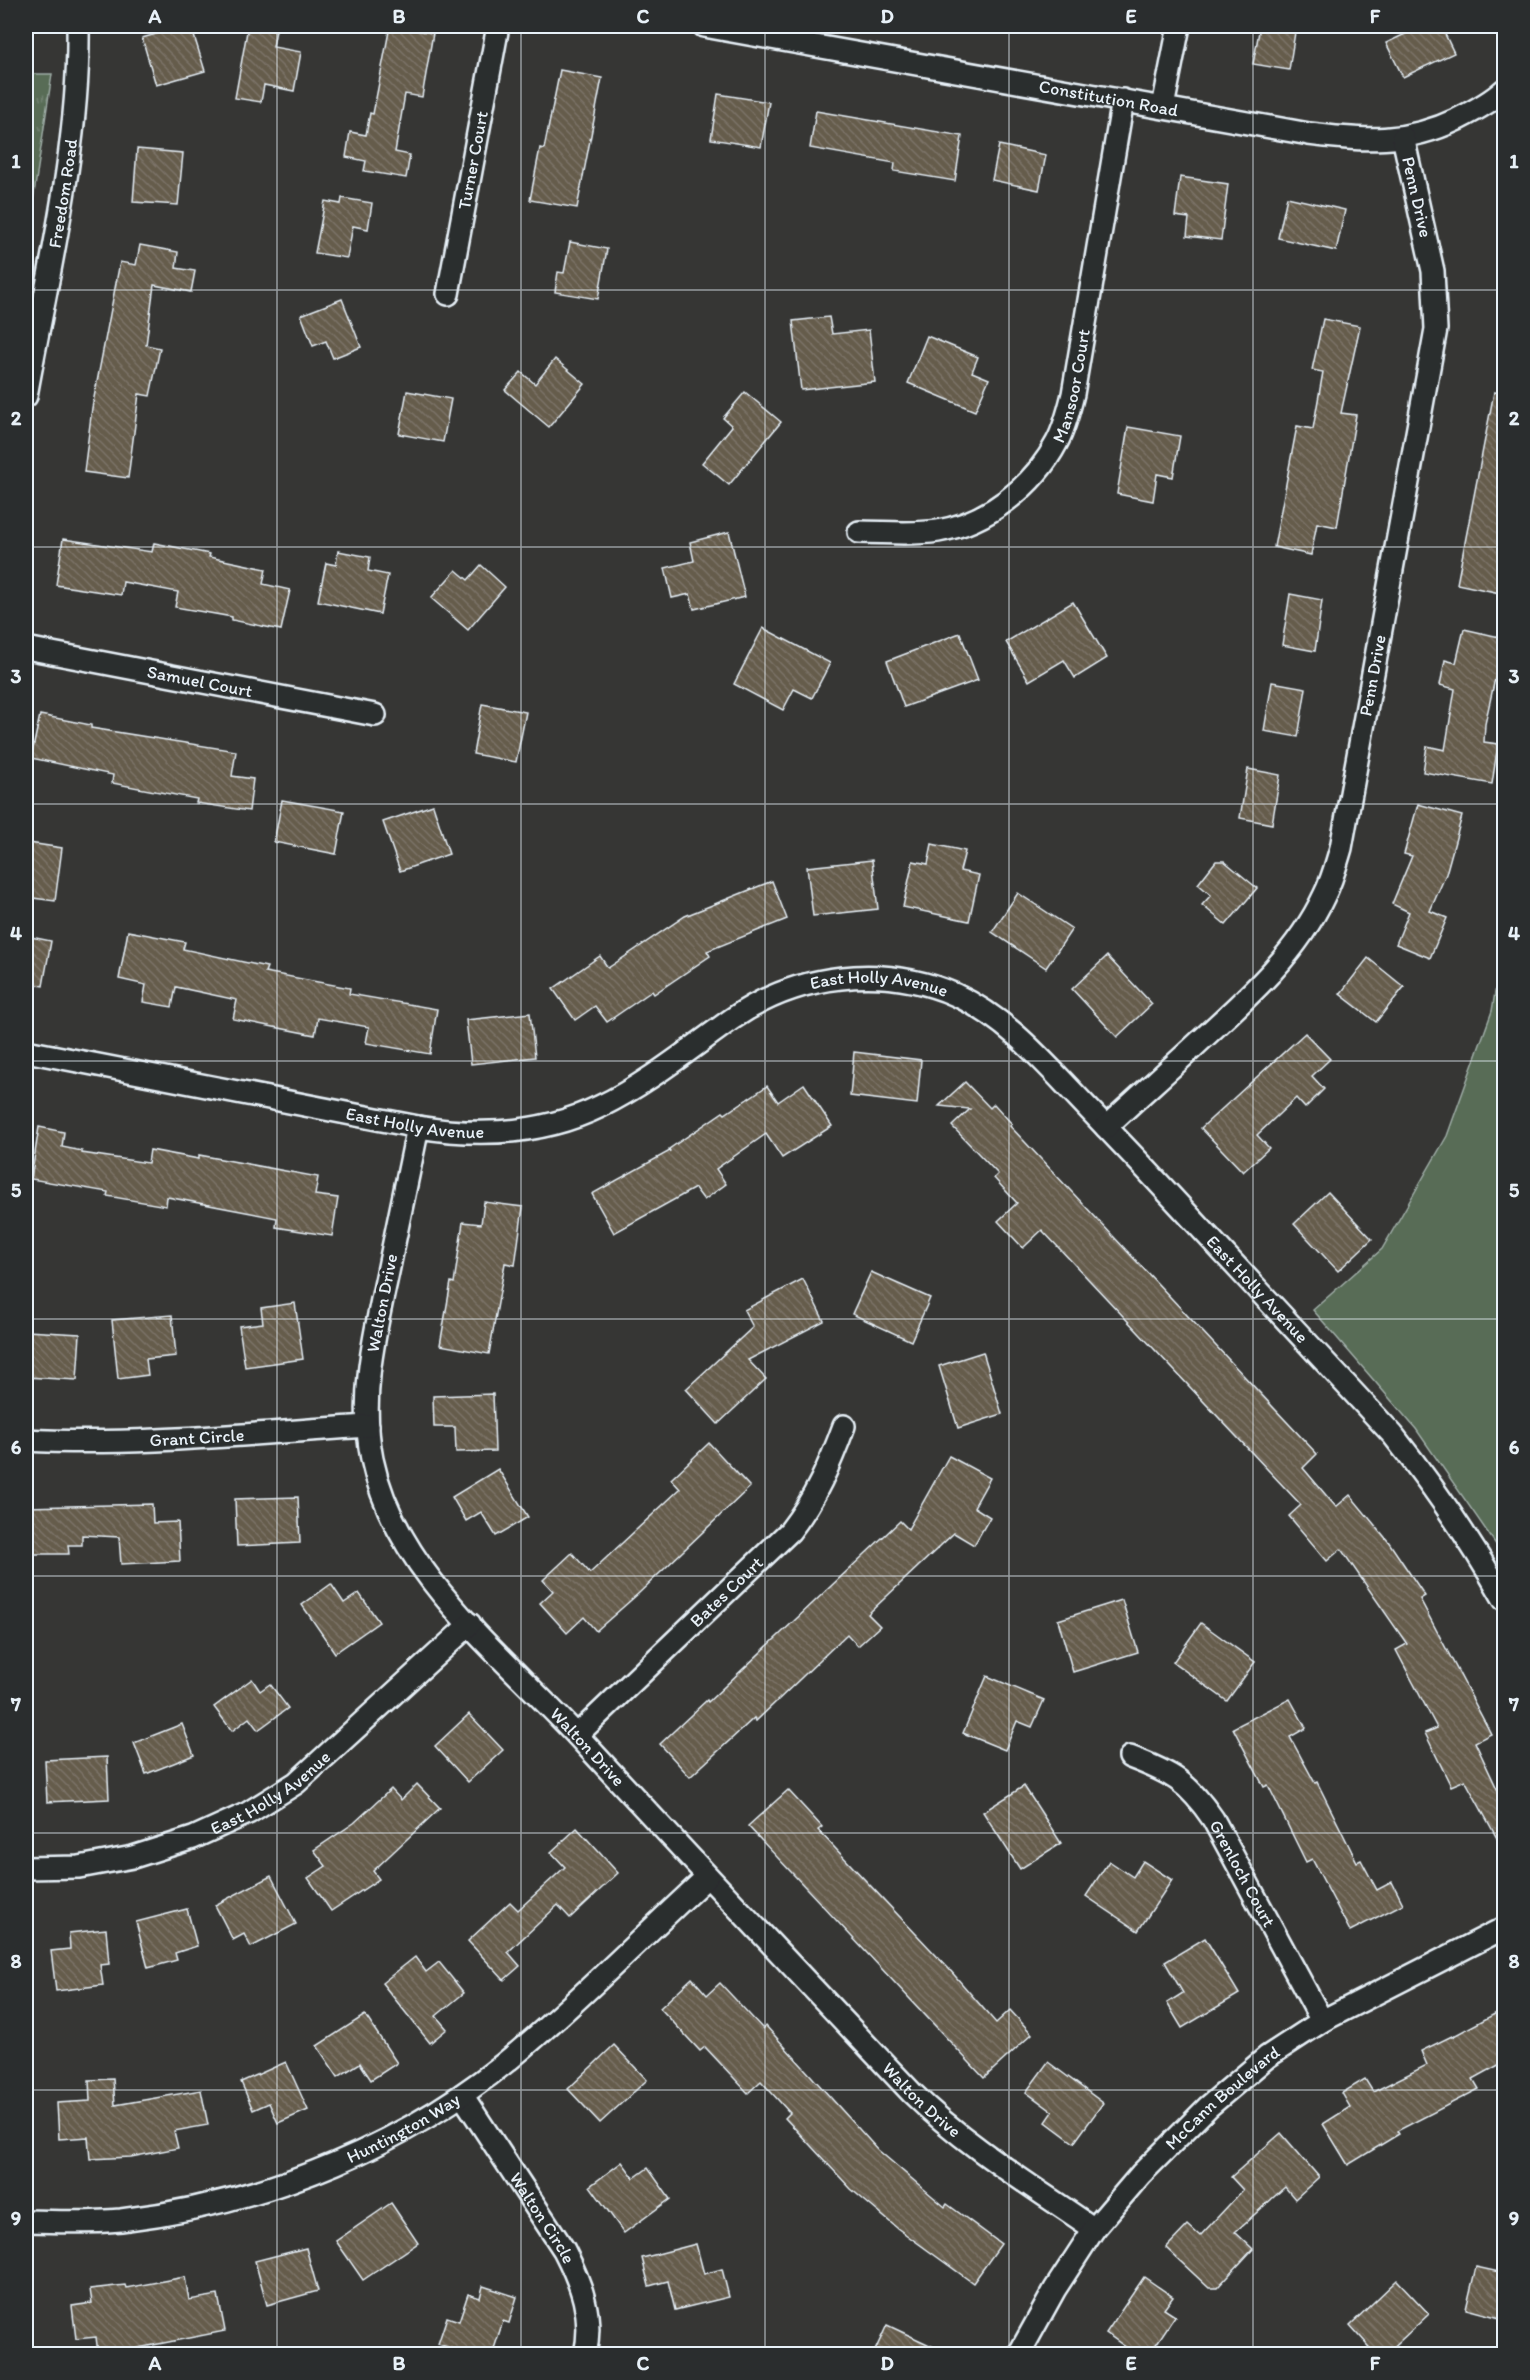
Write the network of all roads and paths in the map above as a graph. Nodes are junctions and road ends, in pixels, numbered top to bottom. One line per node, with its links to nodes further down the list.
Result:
1 (78, 26): 10 (street, Freedom Road)
2 (498, 26): 9 (street, Turner Court)
3 (704, 26): 6 (street, Constitution Road)
4 (1179, 26): 7 (street)
5 (1504, 90): 8 (street, Constitution Road)
6 (1123, 100): 7 (street, Constitution Road); 11 (street, Mansoor Court)
7 (1163, 107): 8 (street, Constitution Road)
8 (1403, 137): 16 (street, Penn Drive)
9 (448, 294)
10 (26, 396)
11 (859, 532)
12 (26, 648): 13 (street, Samuel Court)
13 (375, 715)
14 (26, 1051): 15 (street, East Holly Avenue)
15 (418, 1127): 16 (street, East Holly Avenue); 17 (street, Walton Drive)
16 (1106, 1127): 20 (street, East Holly Avenue)
17 (368, 1426): 19 (street, Grant Circle); 21 (street, Walton Drive)
18 (844, 1426): 22 (street, Bates Court)
19 (26, 1440)
20 (1504, 1599)
21 (470, 1624): 22 (street, Walton Drive); 24 (street, East Holly Avenue)
22 (577, 1735): 25 (street, Walton Drive)
23 (1130, 1757): 27 (street, Grenloch Court)
24 (26, 1868)
25 (707, 1876): 28 (street, Huntington Way); 30 (street, Walton Drive)
26 (1504, 1929): 27 (street, McCann Boulevard)
27 (1322, 2021): 30 (street, McCann Boulevard)
28 (462, 2095): 29 (street, Huntington Way); 31 (street, Walton Circle)
29 (26, 2221)
30 (1094, 2229): 32 (street, McCann Boulevard)
31 (585, 2355)
32 (1019, 2355)

